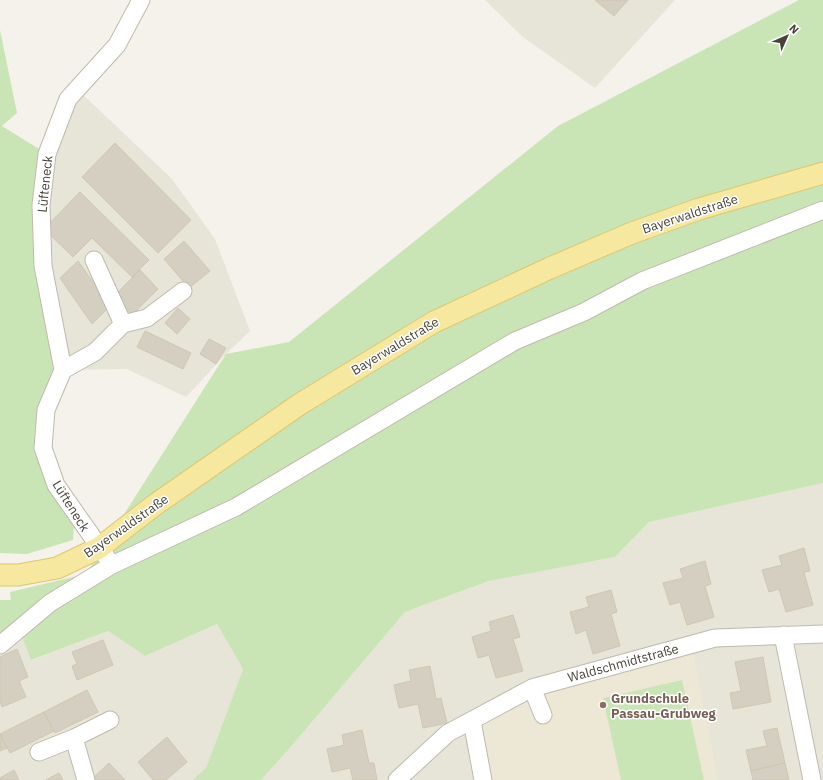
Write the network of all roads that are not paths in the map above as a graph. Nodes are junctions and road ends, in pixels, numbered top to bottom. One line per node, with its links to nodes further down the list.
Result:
1 (141, 0): 7 (street, Lüfteneck)
2 (823, 172): 8 (main road, Bayerwaldstraße)
3 (823, 210): 9 (street)
4 (94, 260): 6 (street)
5 (183, 291): 6 (street)
6 (123, 324): 7 (street)
7 (63, 370): 8 (street, Lüfteneck)
8 (99, 548): 9 (street, Lüfteneck); 10 (main road, Bayerwaldstraße)
9 (112, 565): 13 (street)
10 (0, 575)
11 (823, 634): 12 (street, Waldschmidtstraße)
12 (783, 635): 14 (street, Waldschmidtstraße); 23 (street)
13 (0, 645)
14 (532, 688): 15 (street); 17 (street, Waldschmidtstraße)
15 (543, 715)
16 (110, 720): 18 (street)
17 (472, 721): 21 (street, Waldschmidtstraße); 22 (street)
18 (74, 738): 19 (street); 20 (street)
19 (39, 752)
20 (86, 780)
21 (397, 780)
22 (484, 780)
23 (812, 780)

